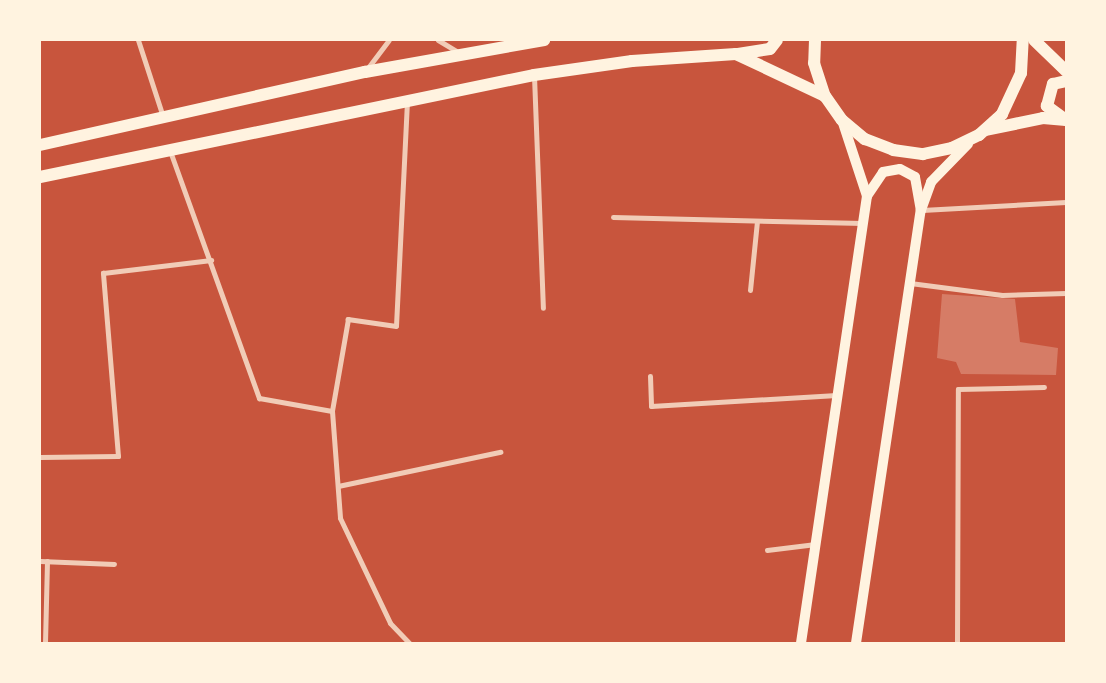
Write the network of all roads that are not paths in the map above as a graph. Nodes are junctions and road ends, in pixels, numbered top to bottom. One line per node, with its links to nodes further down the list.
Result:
1 (138, 40): 17 (street)
2 (389, 40): 12 (street)
3 (438, 40): 9 (street)
4 (544, 40): 9 (main road)
5 (777, 40): 10 (main road)
6 (815, 40): 15 (main road)
7 (1023, 40): 20 (main road)
8 (1034, 40): 11 (main road)
9 (461, 54): 12 (main road)
10 (736, 54): 13 (main road); 15 (main road)
11 (1066, 71)
12 (365, 72): 17 (main road)
13 (534, 75): 16 (main road); 34 (street)
14 (1066, 81): 19 (main road)
15 (825, 96): 18 (main road)
16 (407, 100): 22 (main road); 38 (street)
17 (163, 118): 21 (main road)
18 (842, 120): 20 (main road); 24 (main road)
19 (1066, 120): 20 (main road)
20 (982, 133): 26 (main road)
21 (40, 145)
22 (170, 150): 23 (main road); 30 (street)
23 (40, 177)
24 (867, 196): 26 (main road); 29 (main road)
25 (1066, 202): 26 (street)
26 (922, 210): 31 (main road)
27 (612, 218): 28 (street)
28 (757, 221): 29 (street); 32 (street)
29 (863, 223): 37 (main road)
30 (211, 260): 38 (street); 40 (street)
31 (910, 284): 33 (street); 50 (main road)
32 (750, 290)
33 (1066, 294)
34 (543, 308)
35 (650, 376): 37 (street)
36 (1044, 387): 51 (street)
37 (838, 395): 42 (main road)
38 (332, 411): 41 (street)
39 (500, 452): 41 (street)
40 (40, 457)
41 (338, 486): 48 (street)
42 (816, 544): 43 (street); 49 (main road)
43 (767, 550)
44 (40, 561): 45 (street)
45 (47, 561): 46 (street); 47 (street)
46 (114, 564)
47 (45, 643)
48 (409, 643)
49 (801, 643)
50 (856, 643)
51 (957, 643)

